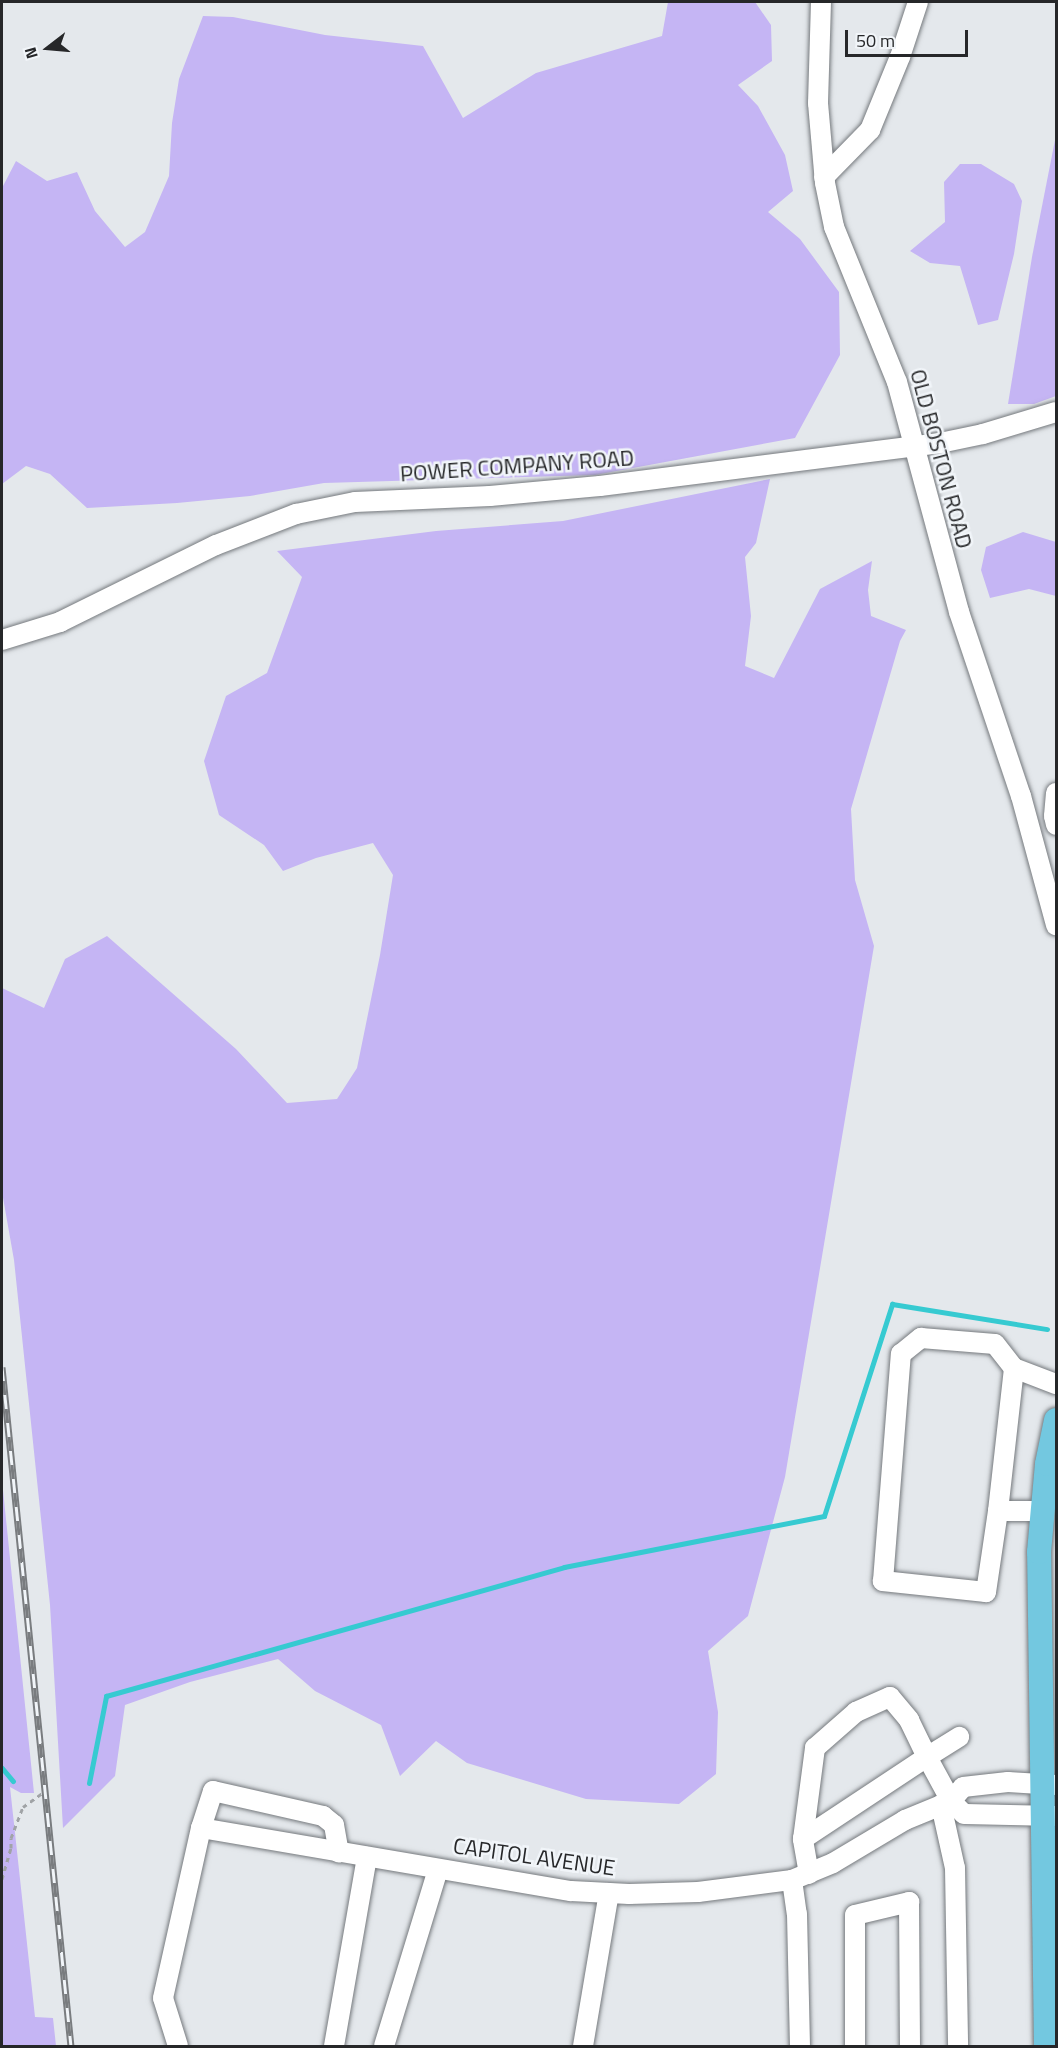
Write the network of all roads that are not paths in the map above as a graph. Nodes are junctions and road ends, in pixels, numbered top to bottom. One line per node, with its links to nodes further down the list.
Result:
1 (821, 2): 3 (street, OLD BOSTON ROAD)
2 (918, 2): 3 (street)
3 (824, 177): 5 (street, OLD BOSTON ROAD)
4 (1056, 411): 5 (street, POWER COMPANY ROAD)
5 (914, 444): 6 (street, POWER COMPANY ROAD); 9 (street, OLD BOSTON ROAD)
6 (2, 640)
7 (1056, 793): 8 (street)
8 (1055, 820): 9 (street)
9 (1030, 826): 10 (street, OLD BOSTON ROAD)
10 (1056, 925)
11 (1014, 1368): 12 (street); 14 (street); 14 (street)
12 (1056, 1384)
13 (1056, 1420): 15 (main road)
14 (998, 1511): 15 (street)
15 (1041, 1511): 18 (main road)
16 (959, 1737): 17 (street)
17 (927, 1757): 19 (street); 22 (street); 22 (street)
18 (1049, 1784): 19 (street, CAPITOL AVENUE); 20 (main road)
19 (946, 1803): 20 (street); 26 (street, CAPITOL AVENUE); 35 (street)
20 (1049, 1817): 36 (main road)
21 (201, 1828): 23 (street, CAPITOL AVENUE); 23 (street); 28 (street)
22 (803, 1839): 26 (street)
23 (339, 1853): 24 (street, CAPITOL AVENUE)
24 (367, 1857): 25 (street, CAPITOL AVENUE); 29 (street)
25 (438, 1869): 27 (street, CAPITOL AVENUE); 30 (street)
26 (801, 1877): 27 (street, CAPITOL AVENUE); 32 (street)
27 (609, 1893): 31 (street)
28 (178, 2046)
29 (334, 2046)
30 (384, 2046)
31 (583, 2046)
32 (800, 2046)
33 (855, 2046): 34 (street)
34 (910, 2046)
35 (958, 2046)
36 (1046, 2046)

